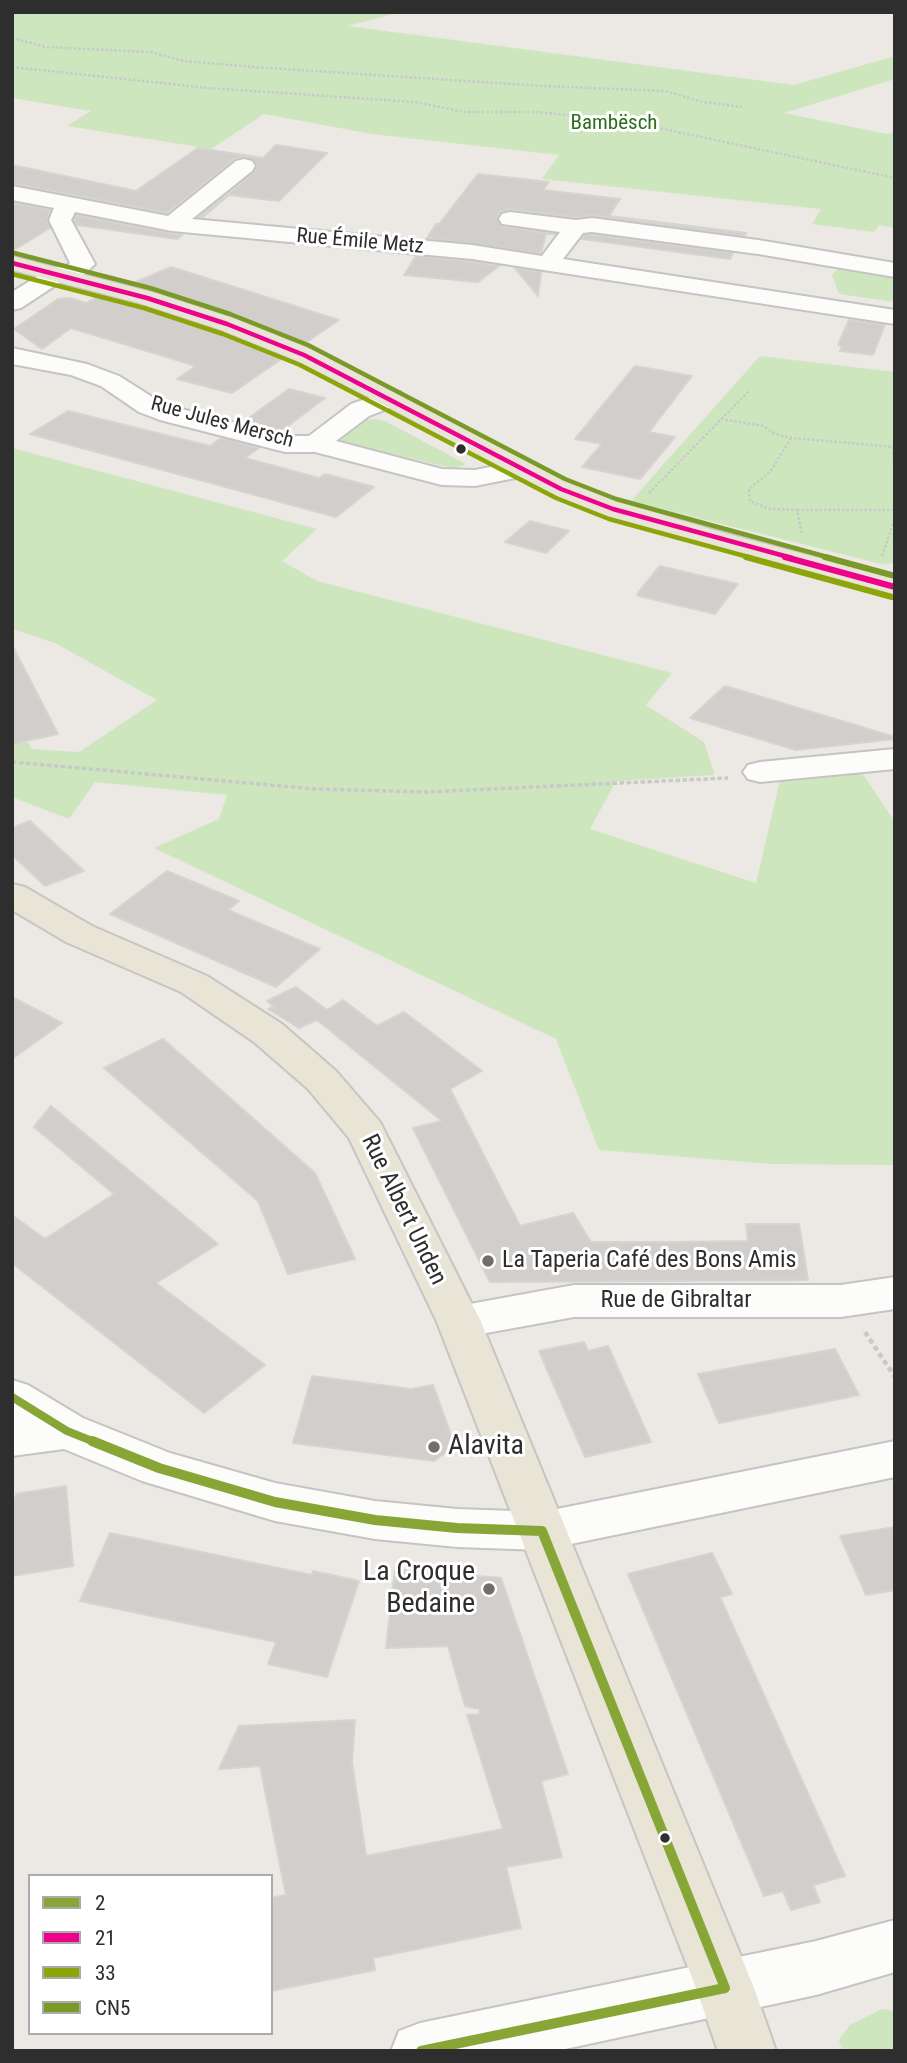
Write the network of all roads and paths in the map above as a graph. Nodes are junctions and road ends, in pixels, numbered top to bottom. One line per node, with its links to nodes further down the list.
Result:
1 (12, 38): 3 (path)
2 (12, 67): 5 (path)
3 (742, 107)
4 (244, 166): 9 (street)
5 (895, 178)
6 (12, 193): 7 (street, Rue Émile Metz)
7 (66, 205): 9 (street, Rue Émile Metz); 14 (street)
8 (510, 219): 10 (street)
9 (172, 224): 12 (street, Rue Émile Metz)
10 (576, 227): 12 (street); 13 (street)
11 (12, 263): 14 (main road)
12 (548, 263): 16 (street, Rue Émile Metz)
13 (895, 270)
14 (64, 274): 15 (street); 19 (main road)
15 (12, 303)
16 (895, 317)
17 (12, 356): 22 (street, Rue Jules Mersch)
18 (748, 391): 20 (path)
19 (391, 398): 22 (street); 24 (main road)
20 (720, 419): 21 (path); 26 (path)
21 (791, 438): 23 (path); 27 (path)
22 (315, 444): 24 (street, Rue Jules Mersch)
23 (894, 447): 25 (path)
24 (520, 469): 32 (main road)
25 (895, 474)
26 (646, 495)
27 (797, 510): 28 (path); 30 (path)
28 (895, 510)
29 (895, 518): 31 (path)
30 (802, 536)
31 (887, 559)
32 (895, 587)
33 (895, 758): 35 (street)
34 (12, 762): 35 (path)
35 (744, 775)
36 (12, 895): 39 (main road, Rue Albert Unden)
37 (895, 1293): 38 (street, Rue de Gibraltar)
38 (841, 1301): 39 (street, Rue de Gibraltar); 40 (path)
39 (459, 1322): 45 (main road, Rue Albert Unden)
40 (895, 1377)
41 (12, 1397): 42 (street)
42 (67, 1431): 43 (street); 45 (street)
43 (12, 1438)
44 (895, 1459): 45 (street)
45 (542, 1531): 47 (main road, Rue Albert Unden)
46 (895, 1946): 47 (street)
47 (724, 1989): 48 (street); 49 (main road, Rue Albert Unden)
48 (420, 2051)
49 (747, 2051)

